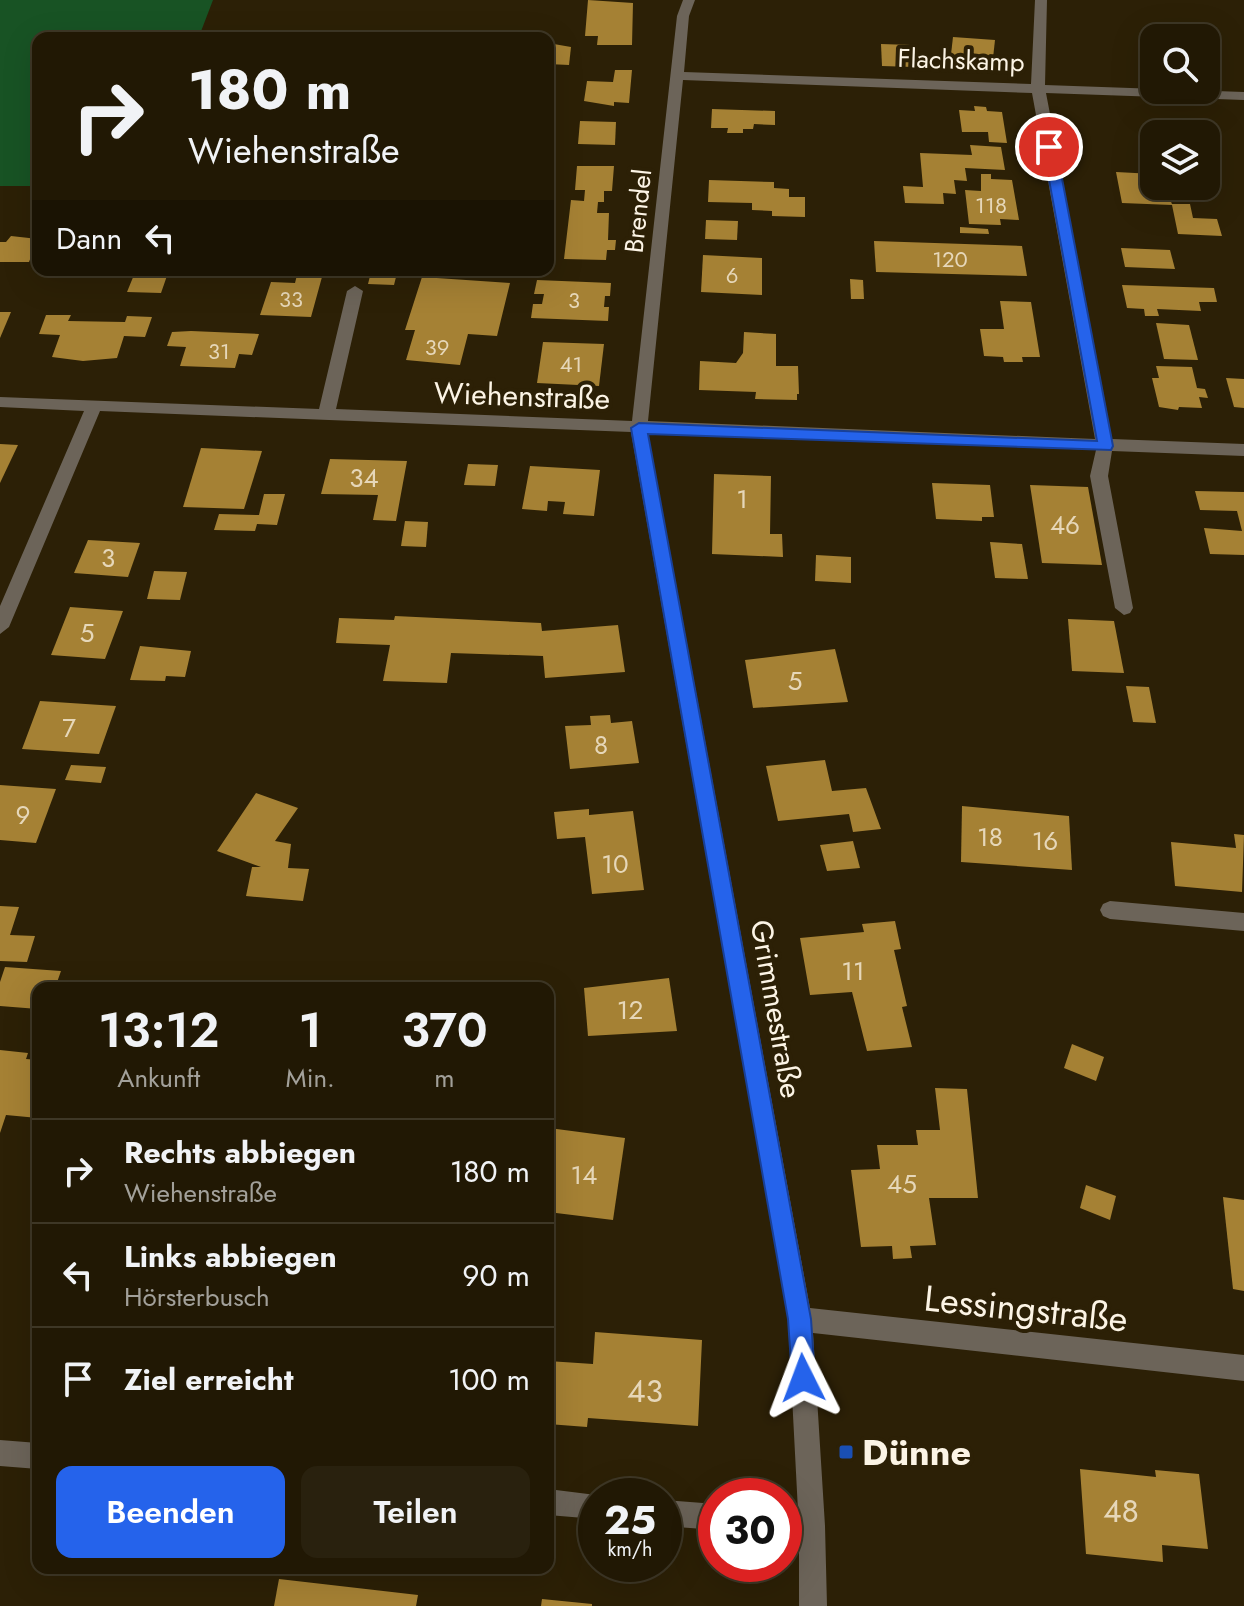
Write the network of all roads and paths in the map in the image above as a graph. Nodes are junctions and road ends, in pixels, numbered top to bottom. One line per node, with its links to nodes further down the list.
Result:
1 (689, 0): 3 (street, Brendel)
2 (1041, 0): 4 (street)
3 (677, 76): 4 (street, Flachskamp); 10 (street, Brendel)
4 (1038, 87): 5 (street, Flachskamp); 11 (street)
5 (1244, 96)
6 (355, 291): 9 (street)
7 (0, 402): 8 (street, Wiehenstraße)
8 (94, 406): 9 (street, Wiehenstraße); 14 (street)
9 (326, 416): 10 (street, Wiehenstraße)
10 (639, 428): 11 (street, Wiehenstraße); 17 (street, Grimmestraße)
11 (1105, 446): 12 (street, Wiehenstraße); 13 (street)
12 (1244, 450)
13 (1124, 608)
14 (0, 627)
15 (1110, 910): 16 (street)
16 (1244, 922)
17 (800, 1319): 18 (street, Lessingstraße); 24 (street, Grimmestraße)
18 (1244, 1368)
19 (0, 1453): 20 (street)
20 (32, 1456)
21 (554, 1502): 22 (street)
22 (578, 1504)
23 (802, 1525): 24 (street)
24 (812, 1526): 25 (street, Grimmestraße)
25 (813, 1606)

